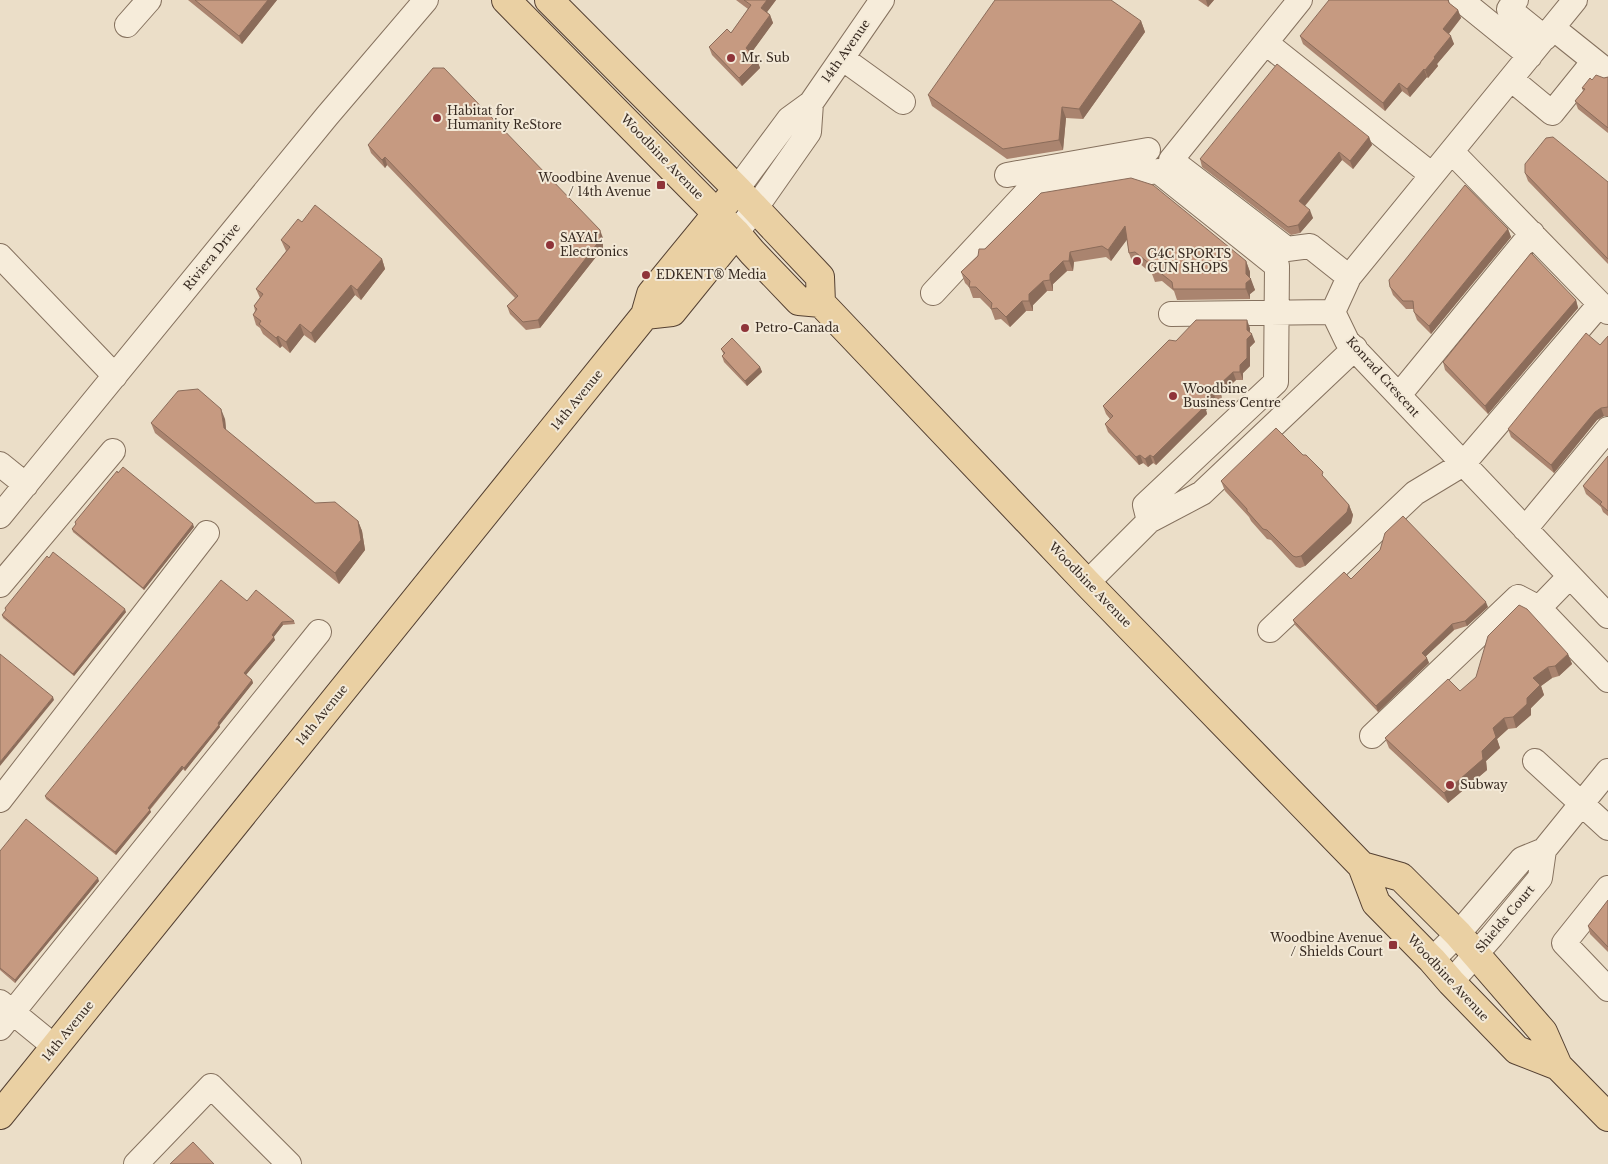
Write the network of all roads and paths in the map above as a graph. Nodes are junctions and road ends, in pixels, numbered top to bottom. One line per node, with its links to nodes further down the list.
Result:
1 (149, 0): 10 (street)
2 (426, 0): 40 (street, Riviera Drive)
3 (506, 0): 20 (main road, Woodbine Avenue)
4 (549, 0): 19 (main road)
5 (882, 0): 14 (street, 14th Avenue)
6 (1300, 0): 12 (street)
7 (1461, 0): 13 (street)
8 (1516, 0): 11 (street)
9 (1575, 0): 11 (street)
10 (127, 25)
11 (1552, 29): 13 (street); 15 (street)
12 (1266, 43): 24 (street); 31 (street)
13 (1530, 56): 16 (street)
14 (842, 58): 17 (street, 14th Avenue); 18 (street)
15 (1603, 65): 16 (street)
16 (1511, 79): 22 (street)
17 (811, 102): 25 (street, 14th Avenue); 26 (street)
18 (903, 102)
19 (667, 118): 20 (main road); 25 (main road)
20 (642, 137): 27 (main road, Woodbine Avenue)
21 (1148, 150): 23 (street)
22 (1452, 152): 24 (street); 29 (street)
23 (1007, 175)
24 (1432, 175): 31 (street)
25 (737, 189): 26 (main road); 27 (main road, 14th Avenue)
26 (755, 209): 28 (street); 33 (main road)
27 (716, 213): 28 (main road, Woodbine Avenue); 38 (main road, 14th Avenue)
28 (736, 233): 33 (main road, Woodbine Avenue); 38 (main road)
29 (1532, 233): 34 (street); 41 (street)
30 (0, 256): 40 (street)
31 (1349, 277): 35 (street)
32 (933, 293): 36 (street)
33 (821, 303): 52 (main road, Woodbine Avenue)
34 (1604, 308): 45 (street)
35 (1333, 312): 36 (street); 39 (street, Konrad Crescent)
36 (1277, 313): 37 (street); 48 (street)
37 (1171, 314)
38 (645, 315): 74 (main road, 14th Avenue)
39 (1354, 348): 41 (street, Konrad Crescent); 48 (street)
40 (115, 376): 46 (street, Riviera Drive)
41 (1399, 395): 45 (street, Konrad Crescent)
42 (1608, 429): 49 (street)
43 (113, 451): 53 (street)
44 (0, 464): 46 (street)
45 (1463, 464): 49 (street, Konrad Crescent); 56 (street)
46 (26, 485): 47 (street, Riviera Drive)
47 (0, 516)
48 (1149, 521): 52 (street)
49 (1525, 529): 51 (street, Konrad Crescent)
50 (207, 533): 62 (street)
51 (1570, 576): 54 (street, Konrad Crescent); 55 (street)
52 (1088, 583): 66 (main road, Woodbine Avenue)
53 (0, 585)
54 (1604, 602)
55 (1539, 608): 58 (street); 59 (street)
56 (1270, 630)
57 (319, 632): 73 (street)
58 (1608, 680)
59 (1372, 736)
60 (1535, 761): 63 (street)
61 (1608, 771): 63 (street, Shields Court)
62 (0, 800)
63 (1581, 804): 64 (street); 65 (street, Shields Court)
64 (1608, 828)
65 (1544, 850): 68 (street, Shields Court); 69 (street, Shields Court)
66 (1362, 866): 68 (main road, Woodbine Avenue); 70 (main road, Woodbine Avenue)
67 (1608, 888): 72 (street)
68 (1458, 934): 69 (main road, Woodbine Avenue); 70 (street, Shields Court)
69 (1475, 955): 71 (street, Shields Court); 75 (main road, Woodbine Avenue)
70 (1432, 960): 71 (main road, Woodbine Avenue)
71 (1451, 982): 75 (main road, Woodbine Avenue)
72 (1608, 989)
73 (4, 1014): 74 (street)
74 (55, 1047): 76 (main road, 14th Avenue)
75 (1558, 1066): 77 (main road, Woodbine Avenue)
76 (0, 1115)
77 (1608, 1117)
78 (136, 1164): 79 (street)
79 (289, 1164)

